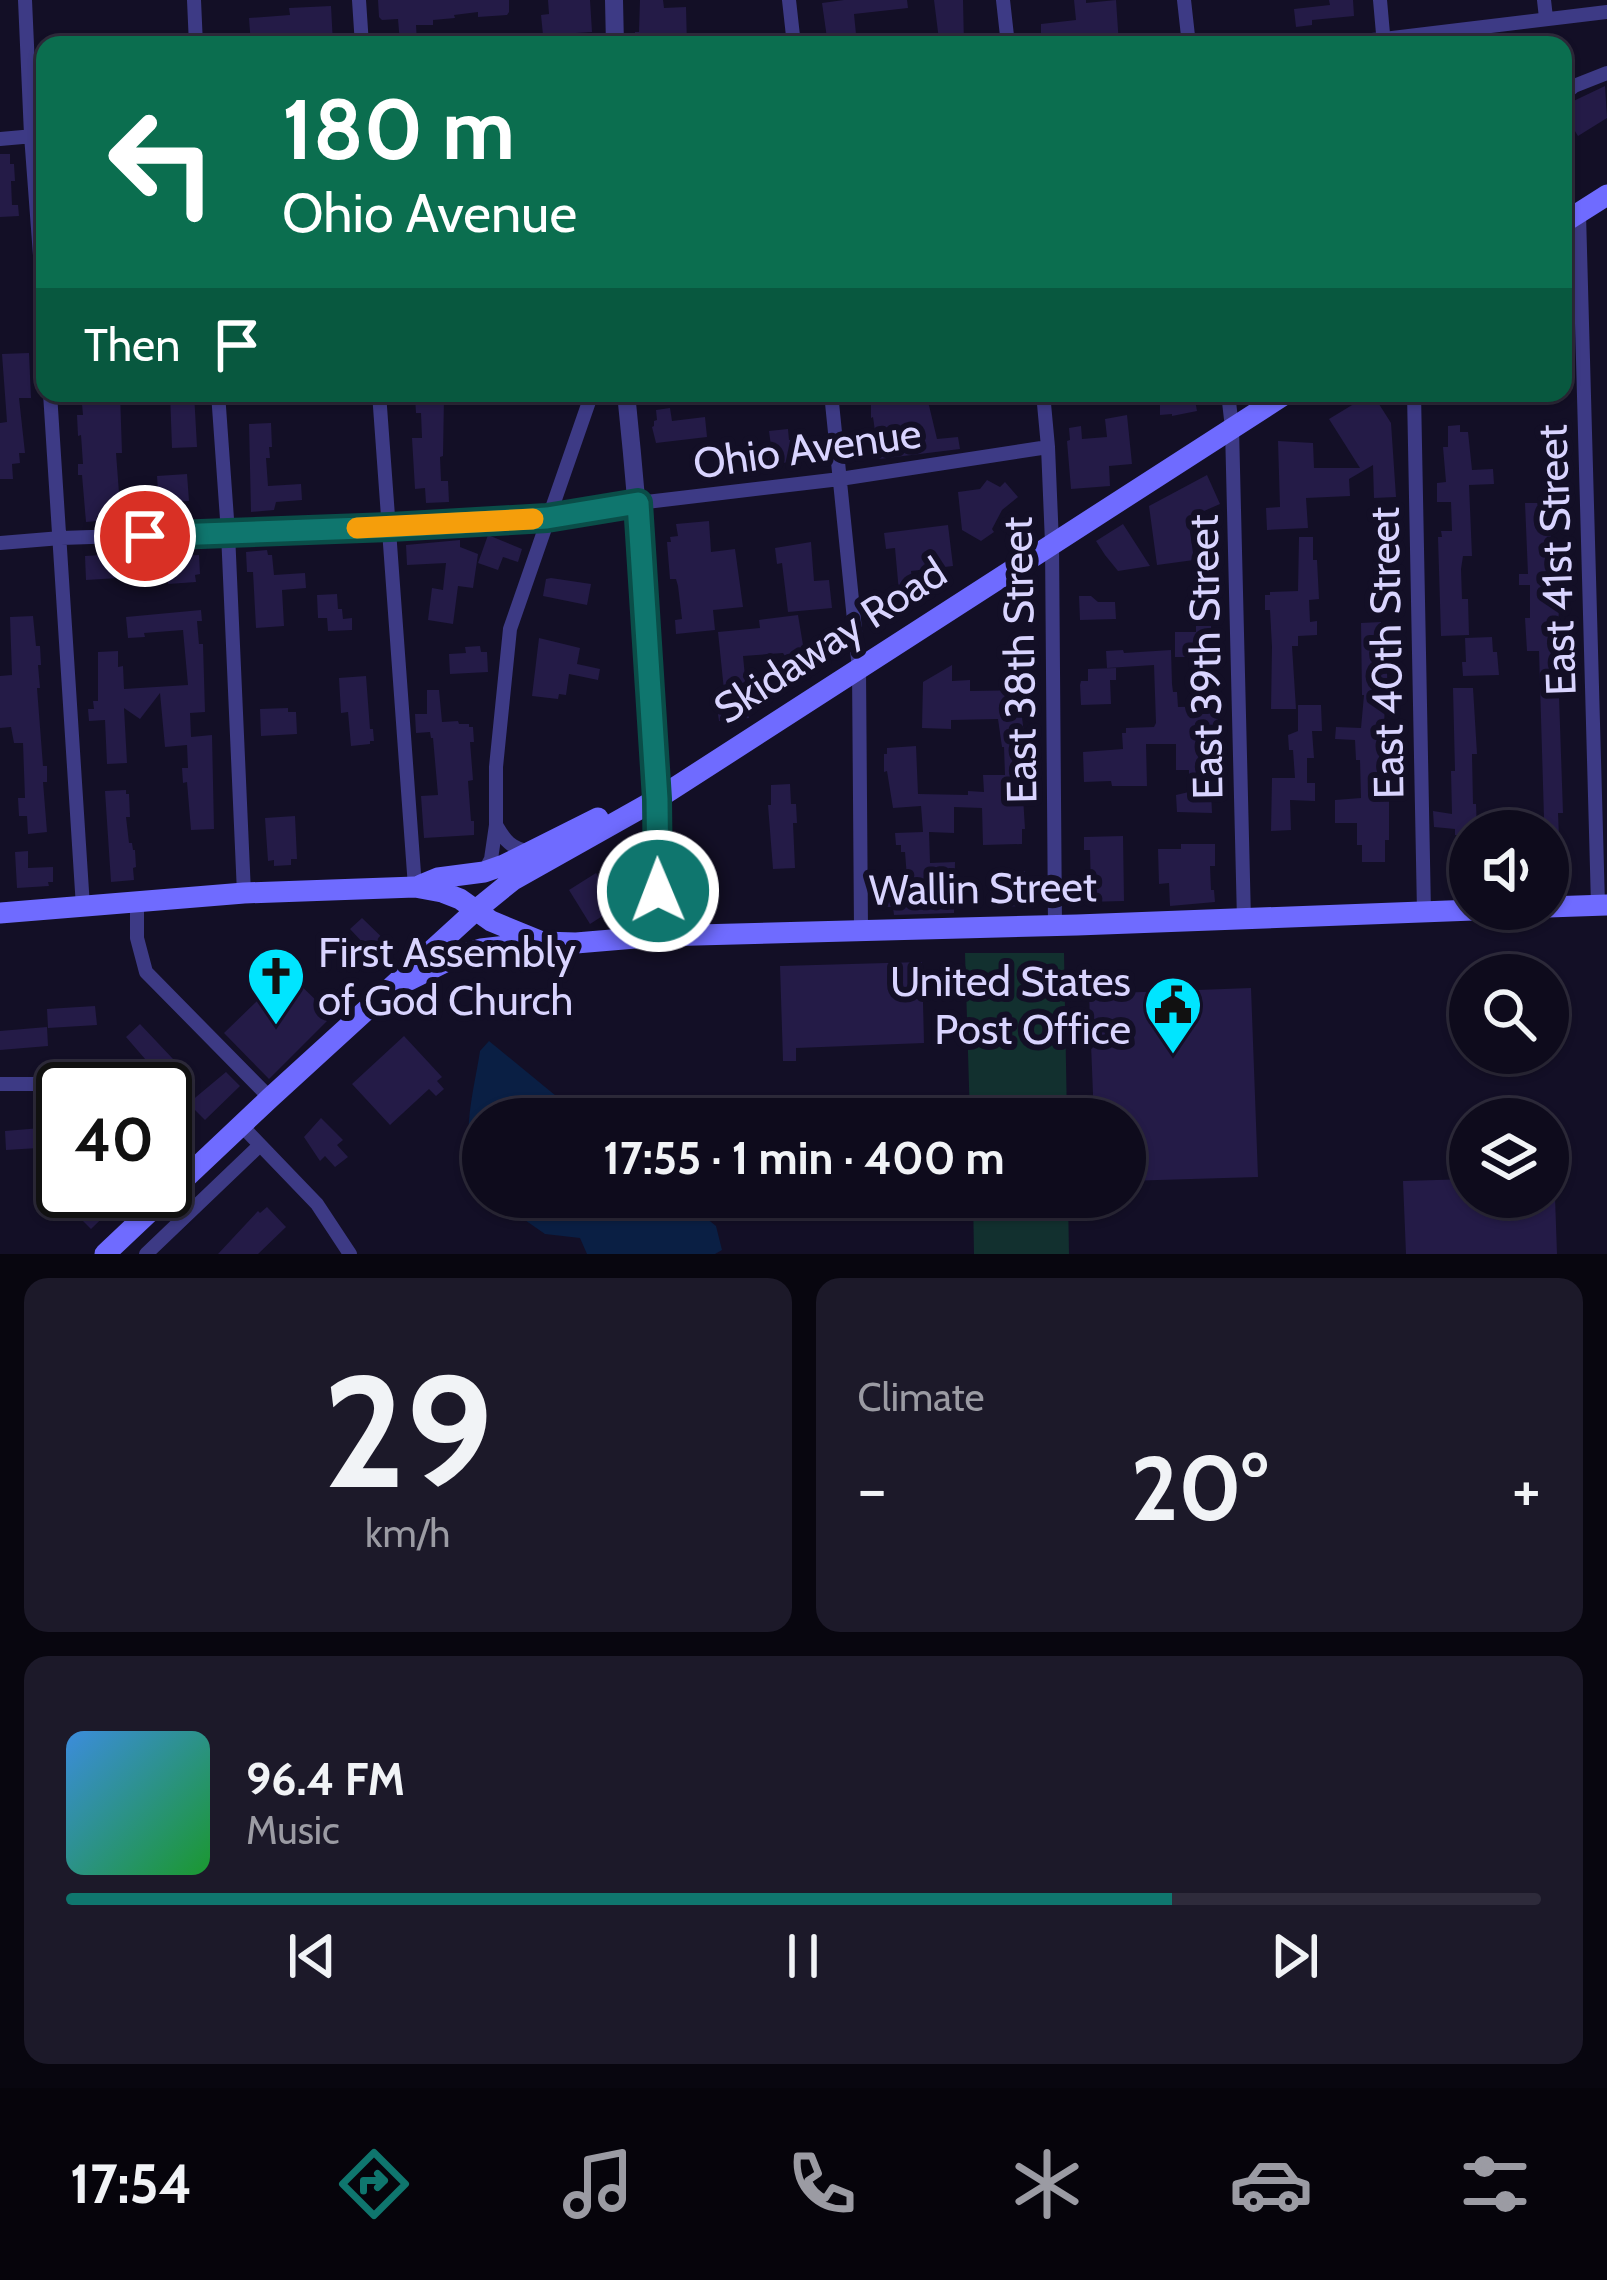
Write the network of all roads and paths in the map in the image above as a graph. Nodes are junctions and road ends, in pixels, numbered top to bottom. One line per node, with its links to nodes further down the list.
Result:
1 (25, 0): 22 (street)
2 (194, 0): 12 (street)
3 (359, 0): 13 (street)
4 (614, 0): 14 (street)
5 (789, 0): 15 (street)
6 (1003, 0): 16 (street)
7 (1184, 0): 17 (street)
8 (1380, 0): 18 (street)
9 (1544, 0): 11 (street)
10 (1607, 12): 11 (street)
11 (1546, 18): 19 (street)
12 (196, 36)
13 (361, 36)
14 (615, 36)
15 (793, 36)
16 (1007, 36)
17 (1188, 36)
18 (1383, 36)
19 (1424, 36)
20 (1607, 73): 21 (street)
21 (1572, 88)
22 (36, 114)
23 (36, 135): 24 (street)
24 (0, 139)
25 (1607, 195): 26 (main road)
26 (1572, 218)
27 (1572, 240): 57 (street, East 41st Street)
28 (51, 402): 45 (street)
29 (219, 402): 44 (street)
30 (380, 402): 43 (street)
31 (589, 402): 42 (street)
32 (627, 402): 41 (street)
33 (832, 402): 40 (street)
34 (1044, 402): 39 (street, East 38th Street)
35 (1229, 402): 38 (street, East 39th Street)
36 (1273, 402): 38 (main road, Skidaway Road)
37 (1414, 402): 62 (street, East 40th Street)
38 (1232, 428): 47 (main road, Skidaway Road); 64 (street, East 39th Street)
39 (1048, 447): 40 (street, Ohio Avenue); 47 (street, East 38th Street)
40 (840, 479): 41 (street, Ohio Avenue); 48 (street)
41 (638, 503): 42 (street, Ohio Avenue); 49 (street)
42 (547, 518): 43 (street, Ohio Avenue); 51 (street)
43 (390, 527): 44 (street, Ohio Avenue); 54 (street)
44 (228, 533): 45 (street, Ohio Avenue); 55 (street)
45 (62, 538): 46 (street, Ohio Avenue); 59 (street)
46 (0, 543)
47 (1052, 543): 48 (main road, Skidaway Road); 65 (street, East 38th Street)
48 (859, 669): 49 (main road, Skidaway Road); 66 (street)
49 (657, 799): 50 (main road, Skidaway Road); 67 (street)
50 (634, 812): 52 (main road); 60 (main road, Skidaway Road)
51 (496, 824): 52 (street); 53 (street)
52 (530, 852): 53 (main road)
53 (484, 872): 54 (main road)
54 (415, 887): 55 (main road); 60 (main road, Wallin Street)
55 (244, 893): 56 (main road)
56 (137, 902): 59 (main road); 72 (street)
57 (1603, 905): 58 (main road)
58 (1569, 906)
59 (83, 908): 63 (main road)
60 (476, 910): 68 (main road, Wallin Street); 69 (main road, Skidaway Road)
61 (1449, 911): 62 (main road, Wallin Street)
62 (1424, 912): 64 (main road, Wallin Street)
63 (0, 913)
64 (1244, 920): 65 (main road, Wallin Street)
65 (1055, 926): 66 (main road, Wallin Street)
66 (860, 929): 67 (main road, Wallin Street)
67 (659, 936): 68 (main road, Wallin Street)
68 (542, 942): 69 (main road)
69 (397, 983): 72 (main road, Skidaway Road)
70 (0, 1084): 71 (street)
71 (36, 1084)
72 (270, 1098): 73 (main road, Skidaway Road)
73 (241, 1125): 74 (street); 75 (main road, Skidaway Road)
74 (260, 1145): 78 (street); 79 (street)
75 (192, 1171)
76 (143, 1218): 77 (main road, Skidaway Road)
77 (105, 1254)
78 (146, 1254)
79 (350, 1254)

